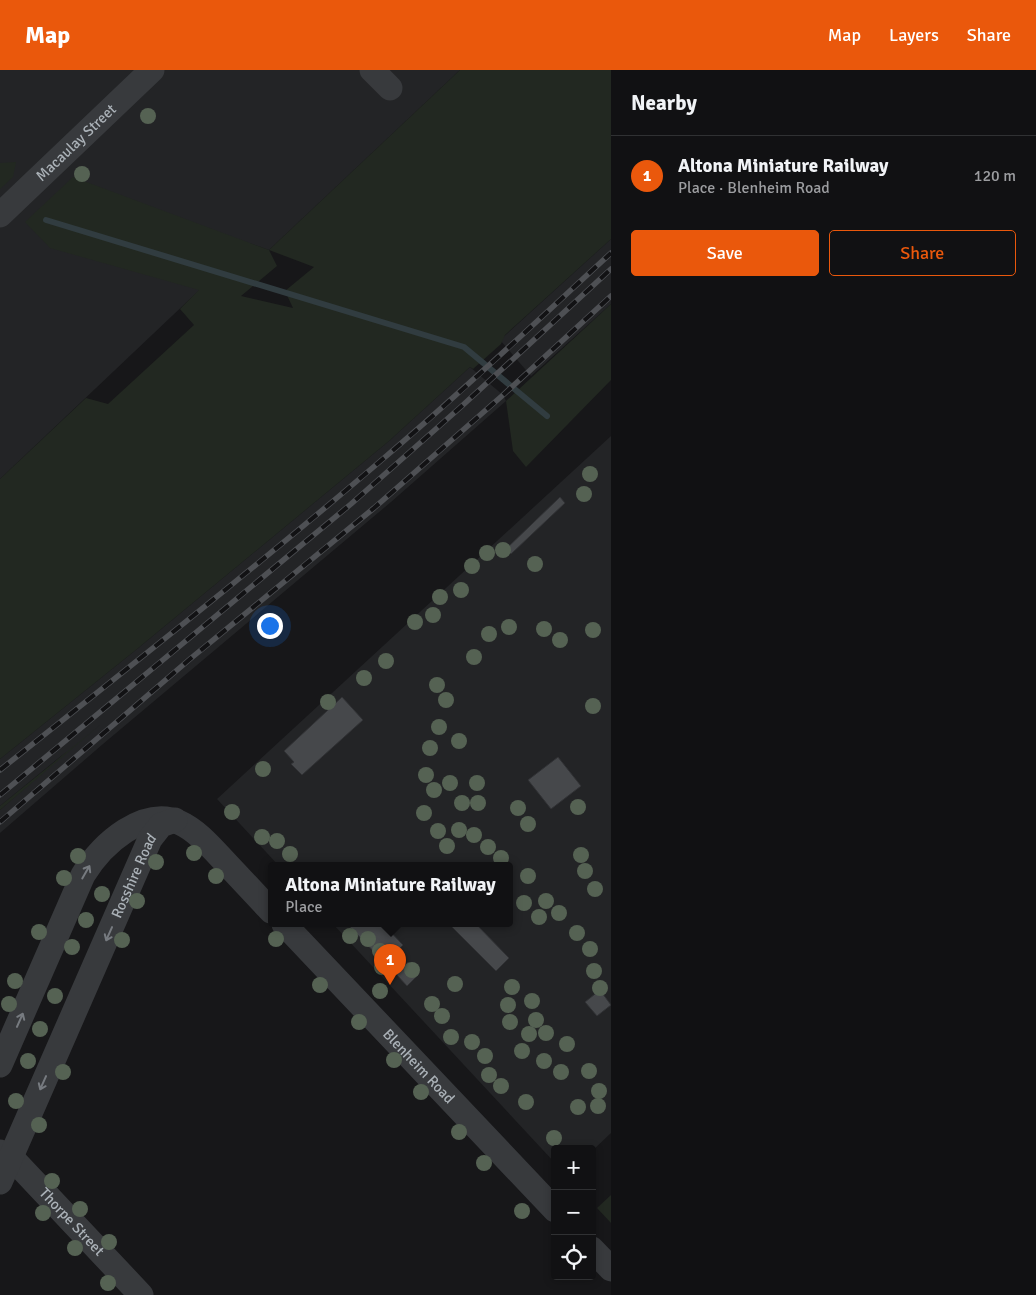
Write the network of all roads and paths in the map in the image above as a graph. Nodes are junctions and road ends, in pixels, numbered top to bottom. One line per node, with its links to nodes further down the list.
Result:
1 (152, 70): 4 (street, Macaulay Street)
2 (372, 70): 3 (street)
3 (390, 88)
4 (0, 214)
5 (174, 820): 6 (street); 8 (street, Rosshire Road, one-way to 5); 9 (street, Rosshire Road, one-way to 9)
6 (268, 908)
7 (287, 927): 11 (street, Blenheim Road)
8 (0, 1065)
9 (6, 1154): 10 (street, Rosshire Road); 14 (street, Thorpe Street)
10 (0, 1182)
11 (551, 1206)
12 (596, 1253): 13 (street)
13 (611, 1269)
14 (141, 1295)

